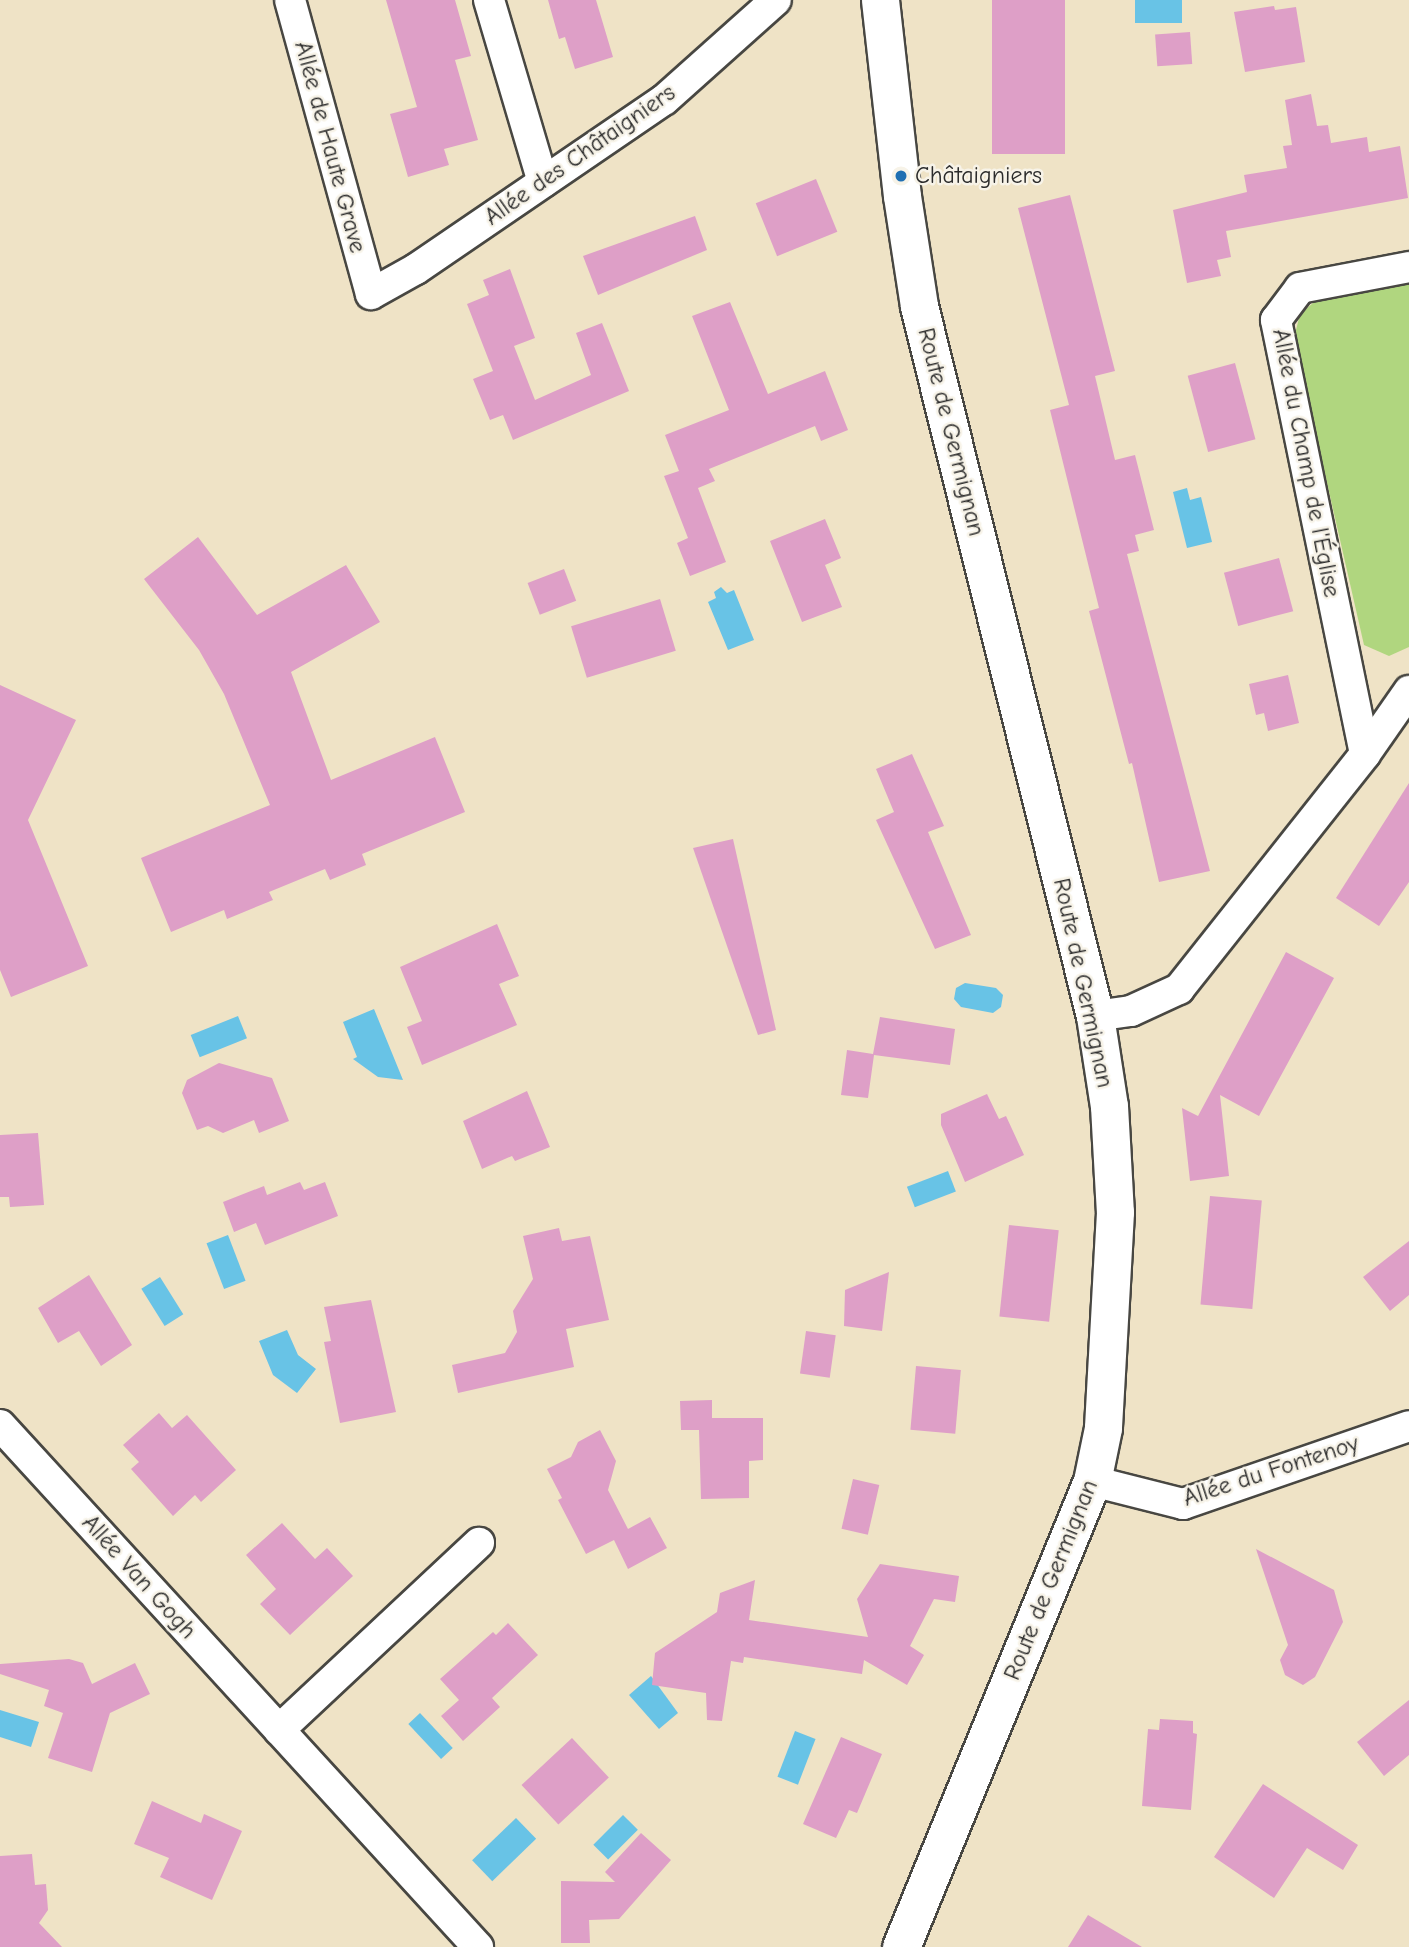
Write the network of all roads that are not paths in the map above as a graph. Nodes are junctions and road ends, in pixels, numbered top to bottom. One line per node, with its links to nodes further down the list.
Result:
1 (290, 0): 7 (street, Allée de Haute Grave)
2 (489, 0): 5 (street)
3 (776, 0): 5 (street, Allée des Châtaigniers)
4 (880, 0): 10 (street, Route de Germignan)
5 (543, 182): 7 (street, Allée des Châtaigniers)
6 (1409, 267): 9 (street, Allée du Champ de l'Église)
7 (371, 294)
8 (1409, 691): 9 (street)
9 (1365, 754): 10 (street)
10 (1095, 1016): 13 (street, Route de Germignan)
11 (0, 1425): 15 (street, Allée Van Gogh)
12 (1409, 1426): 13 (street, Allée du Fontenoy)
13 (1092, 1481): 17 (street, Route de Germignan)
14 (479, 1543): 15 (street)
15 (279, 1730): 16 (street, Allée Van Gogh)
16 (478, 1947)
17 (901, 1947)

